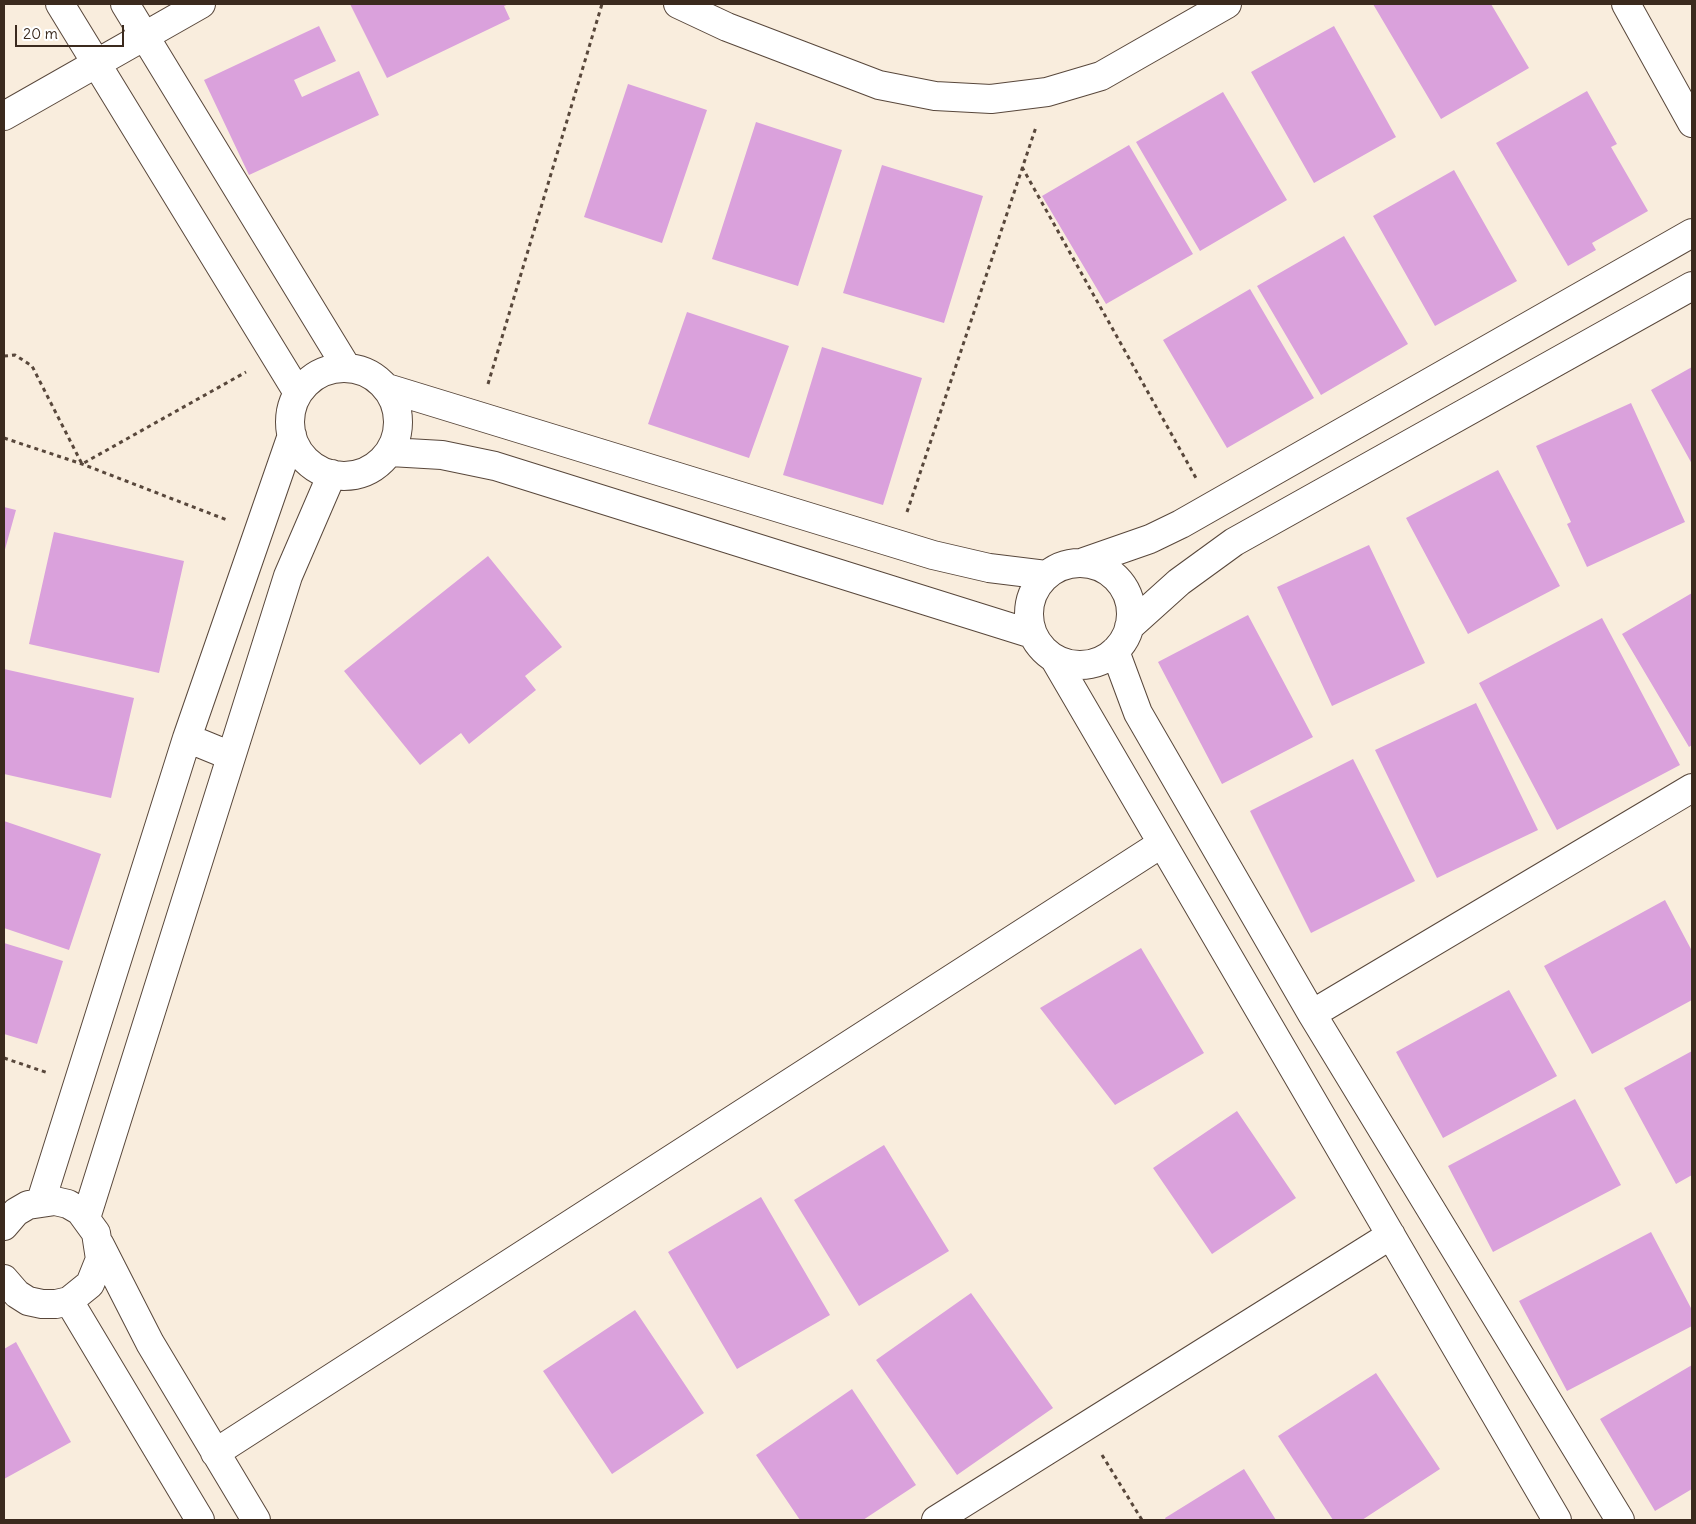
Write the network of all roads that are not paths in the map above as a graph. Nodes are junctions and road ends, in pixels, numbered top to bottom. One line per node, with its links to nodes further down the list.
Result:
1 (60, 4): 8 (street)
2 (125, 4): 7 (street)
3 (201, 4): 7 (street)
4 (678, 4): 5 (street)
5 (1227, 4)
6 (1626, 4): 10 (street)
7 (145, 37): 8 (street); 13 (street)
8 (97, 64): 9 (street); 15 (street)
9 (4, 116)
10 (1692, 123)
11 (1692, 233): 19 (street)
12 (1692, 286): 21 (street)
13 (346, 368): 14 (street); 15 (street)
14 (387, 388): 17 (street); 20 (street)
15 (298, 393): 16 (street)
16 (292, 435): 18 (street); 25 (street)
17 (390, 452): 18 (street); 22 (street)
18 (332, 474): 26 (street)
19 (1084, 562): 20 (street); 21 (street)
20 (1046, 575): 22 (street)
21 (1129, 627): 23 (street)
22 (1032, 634): 24 (street)
23 (1115, 651): 24 (street); 29 (street)
24 (1054, 658): 28 (street)
25 (186, 738): 26 (street); 30 (street)
26 (231, 756): 31 (street)
27 (1691, 791): 29 (street)
28 (1161, 844): 33 (street); 37 (street)
29 (1312, 1014): 42 (street)
30 (41, 1201): 31 (street); 32 (street)
31 (86, 1218): 34 (street)
32 (4, 1226)
33 (1390, 1235): 40 (street); 41 (street)
34 (100, 1245): 36 (street); 37 (street)
35 (8, 1290): 36 (street)
36 (69, 1301): 38 (street)
37 (215, 1453): 39 (street)
38 (200, 1520)
39 (256, 1520)
40 (936, 1520)
41 (1557, 1520)
42 (1620, 1520)

